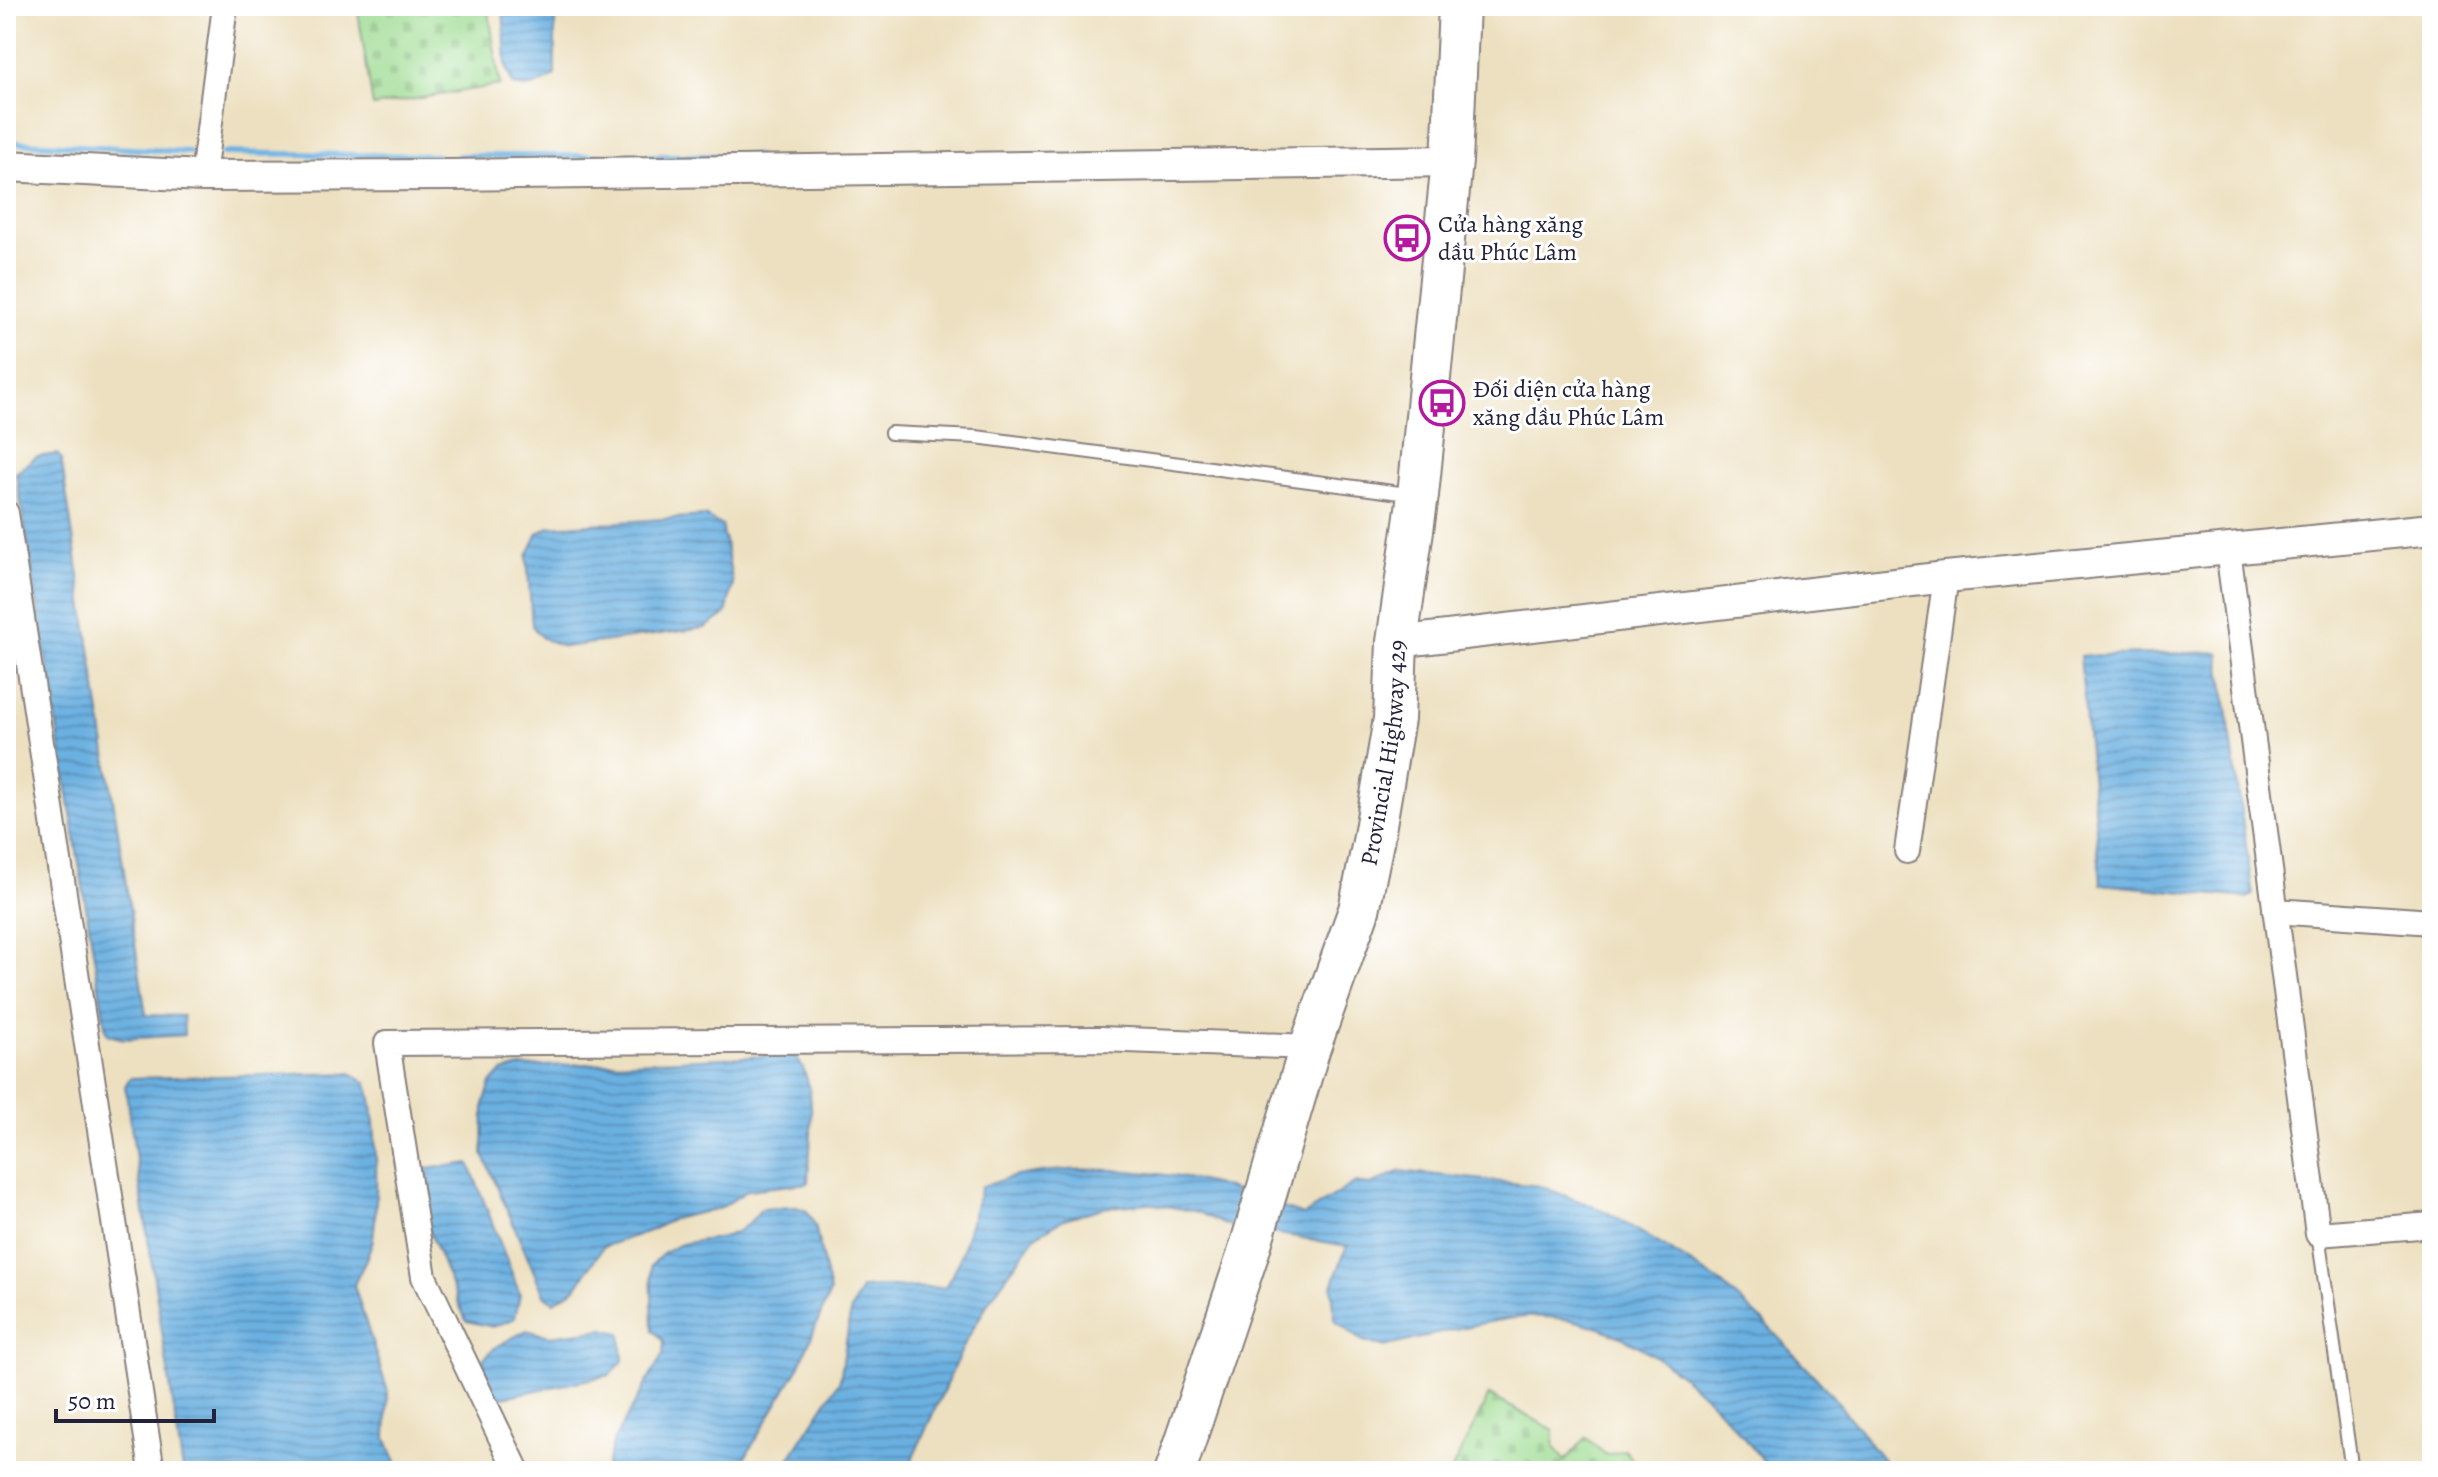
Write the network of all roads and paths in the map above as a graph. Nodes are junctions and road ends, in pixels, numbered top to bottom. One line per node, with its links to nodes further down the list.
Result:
1 (225, 6): 5 (street)
2 (1459, 6): 3 (main road, Provincial Highway 429)
3 (1452, 161): 5 (street); 7 (main road, Provincial Highway 429)
4 (6, 166): 5 (street)
5 (203, 176)
6 (891, 433): 7 (lane)
7 (1418, 495): 12 (main road, Provincial Highway 429)
8 (6, 513): 19 (street)
9 (2432, 529): 10 (street)
10 (2228, 550): 11 (street); 14 (street)
11 (1946, 577): 12 (street); 13 (street)
12 (1397, 642): 16 (main road, Provincial Highway 429)
13 (1907, 851)
14 (2275, 911): 15 (street); 18 (street)
15 (2432, 922)
16 (1310, 1047): 20 (street); 21 (main road, Provincial Highway 429)
17 (2432, 1225): 18 (street)
18 (2318, 1234): 22 (lane)
19 (152, 1471)
20 (517, 1471)
21 (1175, 1471)
22 (2352, 1471)

